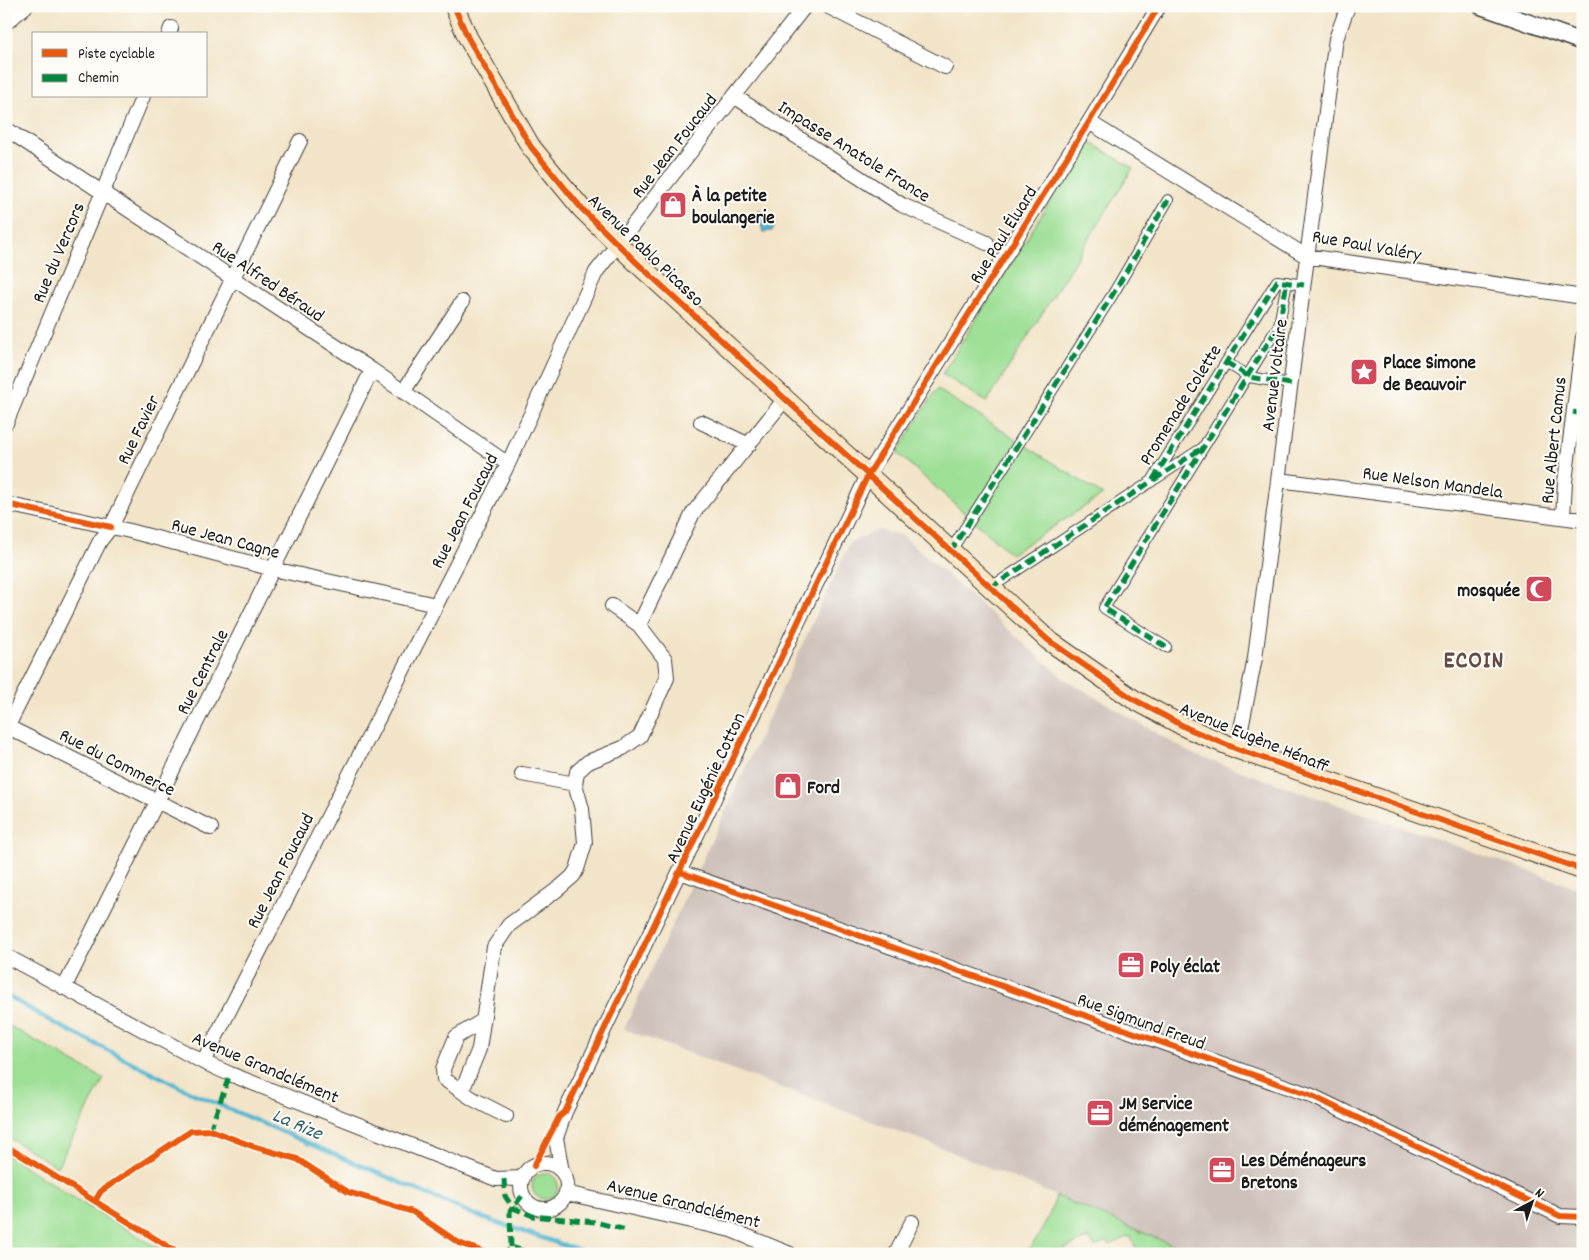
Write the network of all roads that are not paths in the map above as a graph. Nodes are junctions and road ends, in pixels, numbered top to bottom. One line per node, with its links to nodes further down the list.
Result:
1 (26, 6): 8 (street)
2 (454, 6): 19 (main road, Avenue Pablo Picasso)
3 (805, 6): 11 (street, Rue Jean Foucaud)
4 (827, 6): 10 (street)
5 (1159, 6): 13 (street, Rue Paul Éluard)
6 (1348, 6): 20 (street, Avenue Voltaire)
7 (1481, 6): 9 (street)
8 (6, 23)
9 (1583, 42)
10 (945, 67)
11 (734, 96): 18 (street, Impasse Anatole France); 19 (street, Rue Jean Foucaud)
12 (141, 98): 16 (street, Rue du Vercors)
13 (1089, 122): 20 (street, Rue Paul Valéry); 39 (street, Rue Paul Éluard)
14 (6, 128): 16 (street, Rue Alfred Béraud)
15 (300, 141): 21 (street, Rue Favier)
16 (103, 191): 21 (street, Rue Alfred Béraud); 35 (street, Rue du Vercors)
17 (1168, 200): 46 (street)
18 (987, 243)
19 (618, 246): 32 (main road, Avenue Pablo Picasso); 38 (street, Rue Jean Foucaud)
20 (1306, 256): 23 (street, Avenue Voltaire); 24 (street, Rue Paul Valéry)
21 (231, 278): 28 (street, Rue Alfred Béraud); 45 (street, Rue Favier)
22 (1287, 282): 23 (street); 27 (street, Promenade Colette); 29 (street)
23 (1304, 285): 30 (street, Avenue Voltaire)
24 (1583, 296)
25 (462, 302): 31 (street)
26 (1583, 337): 33 (street, Rue Albert Camus)
27 (1226, 362): 29 (street); 41 (street, Promenade Colette)
28 (372, 370): 31 (street, Rue Alfred Béraud); 47 (street, Rue Centrale)
29 (1249, 377): 30 (street); 37 (street)
30 (1291, 384): 40 (street, Avenue Voltaire)
31 (403, 392): 38 (street, Rue Alfred Béraud)
32 (785, 399): 36 (street); 39 (main road, Avenue Pablo Picasso)
33 (1578, 413): 43 (street, Rue Albert Camus)
34 (701, 422): 36 (street)
35 (6, 423)
36 (749, 445): 51 (street)
37 (1205, 446): 41 (street); 52 (street)
38 (508, 464): 49 (street, Rue Jean Foucaud)
39 (868, 475): 46 (main road, Avenue Eugène Hénaff); 60 (street, Avenue Eugénie Cotton)
40 (1279, 480): 43 (street, Rue Nelson Mandela); 54 (street, Avenue Voltaire)
41 (1152, 481): 48 (street, Promenade Colette)
42 (6, 504): 45 (street, Rue Jean Cagne)
43 (1563, 517): 44 (street, Rue Nelson Mandela)
44 (1583, 520)
45 (111, 527): 47 (street, Rue Jean Cagne); 53 (street, Rue Favier)
46 (950, 552): 48 (main road, Avenue Eugène Hénaff)
47 (273, 569): 49 (street, Rue Jean Cagne); 57 (street, Rue Centrale)
48 (990, 588): 54 (main road, Avenue Eugène Hénaff)
49 (436, 605): 64 (street, Rue Jean Foucaud)
50 (612, 606): 51 (street)
51 (639, 624): 56 (street)
52 (1166, 647)
53 (7, 729): 57 (street, Rue du Commerce)
54 (1237, 749): 59 (main road, Avenue Eugène Hénaff)
55 (522, 774): 56 (street)
56 (575, 784): 63 (street)
57 (157, 802): 58 (street, Rue du Commerce); 62 (street, Rue Centrale)
58 (211, 828)
59 (1583, 870)
60 (680, 872): 67 (street, Avenue Eugénie Cotton); 70 (street, Rue Sigmund Freud)
61 (6, 956): 62 (street, Avenue Grandclément)
62 (64, 988): 64 (street, Avenue Grandclément)
63 (482, 1021): 65 (street); 65 (street)
64 (203, 1062): 68 (street, Avenue Grandclément)
65 (462, 1091): 66 (street)
66 (506, 1116)
67 (562, 1172): 68 (street); 69 (street)
68 (522, 1178): 69 (street)
69 (566, 1193): 72 (street, Avenue Grandclément)
70 (1583, 1216)
71 (912, 1222): 73 (street)
72 (790, 1254)
73 (896, 1254)

